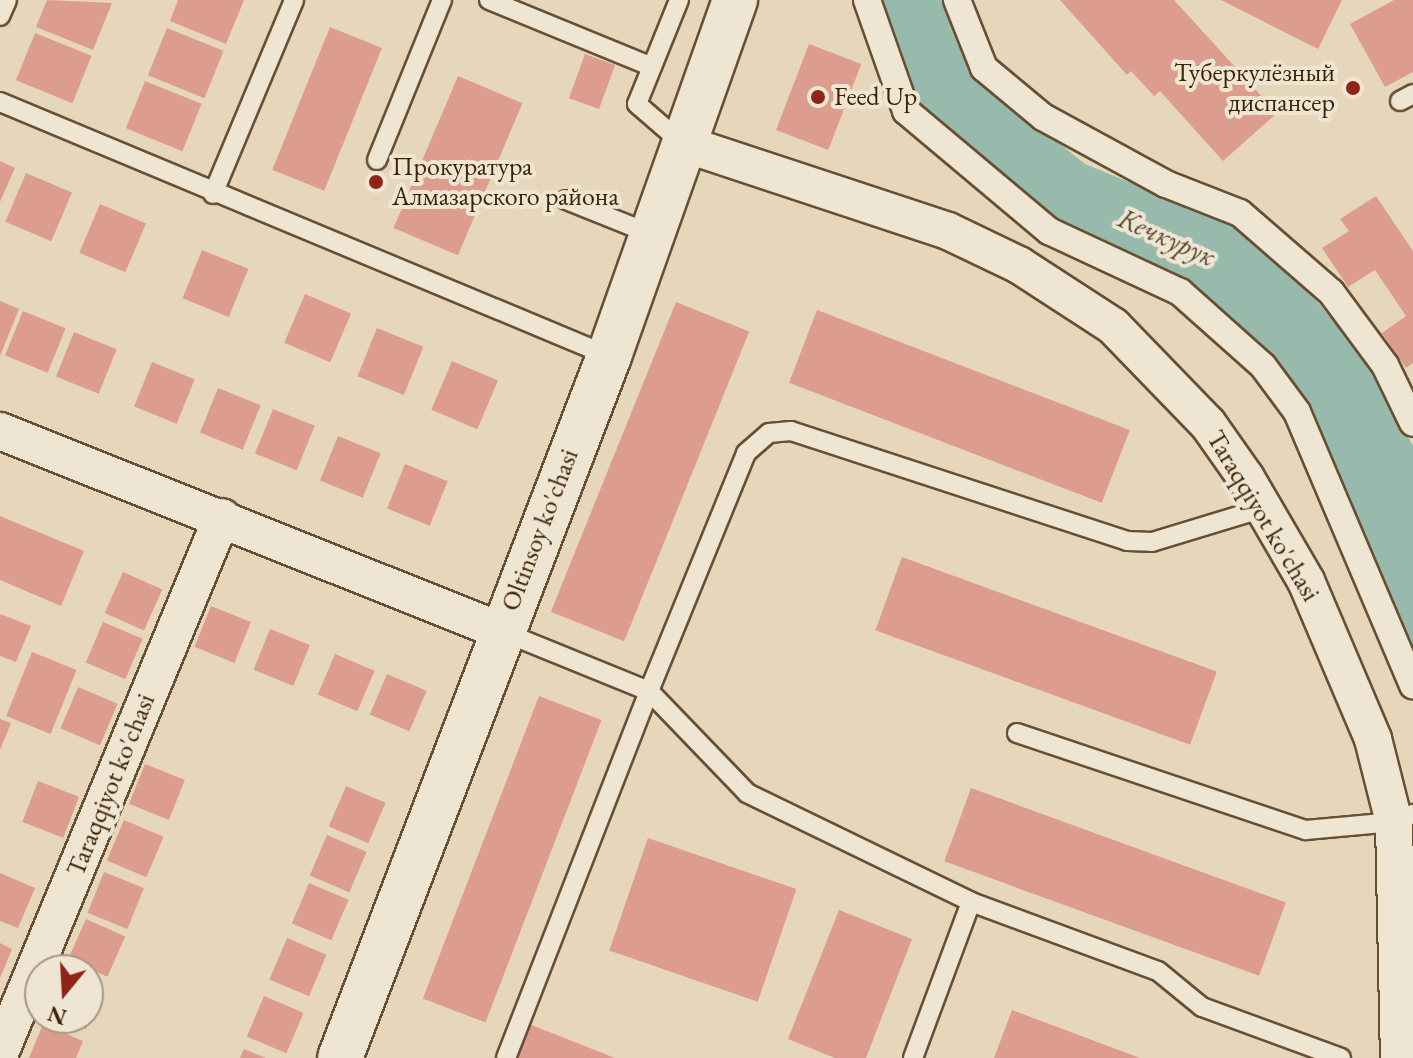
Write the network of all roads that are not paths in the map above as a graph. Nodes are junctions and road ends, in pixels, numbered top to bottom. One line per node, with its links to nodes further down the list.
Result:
1 (7, 0): 9 (lane)
2 (294, 0): 14 (lane)
3 (442, 0): 13 (lane)
4 (489, 0): 10 (lane)
5 (679, 0): 10 (lane)
6 (735, 0): 12 (street, Oltinsoy ko'chasi)
7 (867, 0): 23 (street)
8 (957, 0): 18 (street)
9 (0, 16)
10 (652, 67): 12 (lane)
11 (0, 102): 14 (lane)
12 (682, 143): 16 (street, Oltinsoy ko'chasi); 20 (street, Taraqqiyot ko'chasi)
13 (377, 160)
14 (213, 194): 17 (lane)
15 (566, 200): 16 (lane)
16 (651, 234): 17 (street, Oltinsoy ko'chasi)
17 (609, 356): 22 (street, Oltinsoy ko'chasi)
18 (1413, 423)
19 (0, 431): 21 (street)
20 (1264, 508): 24 (lane); 26 (street, Taraqqiyot ko'chasi)
21 (222, 517): 22 (street); 28 (street, Taraqqiyot ko'chasi)
22 (501, 631): 24 (lane); 29 (street, Oltinsoy ko'chasi)
23 (1413, 685)
24 (649, 691): 27 (lane); 30 (lane)
25 (1017, 733): 26 (lane)
26 (1403, 818): 33 (street, Taraqqiyot ko'chasi)
27 (971, 902): 31 (lane); 32 (lane)
28 (0, 1053)
29 (340, 1058)
30 (506, 1058)
31 (913, 1058)
32 (1341, 1058)
33 (1399, 1058)

